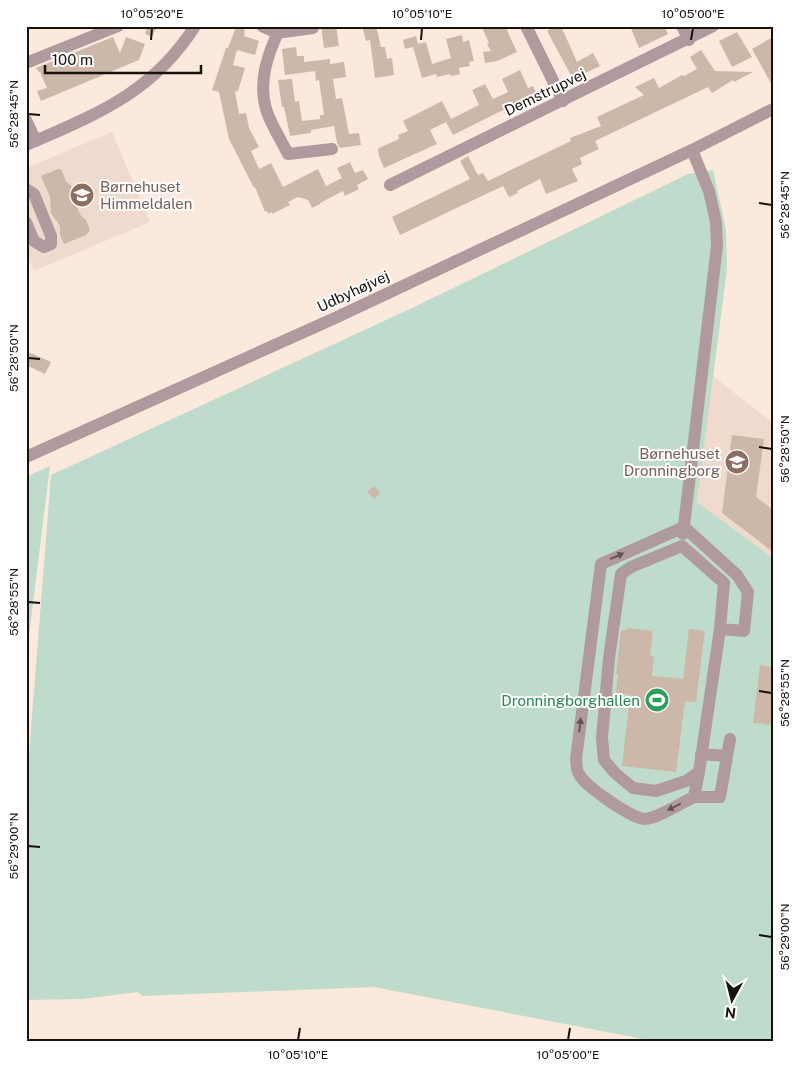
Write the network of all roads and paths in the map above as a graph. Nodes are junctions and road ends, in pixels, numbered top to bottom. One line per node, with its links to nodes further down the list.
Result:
1 (118, 26): 10 (street)
2 (195, 26): 14 (street)
3 (262, 26): 8 (street)
4 (526, 26): 11 (street)
5 (682, 26): 9 (street)
6 (714, 26): 9 (street, Demstrupvej)
7 (314, 28): 8 (street)
8 (279, 30): 15 (street)
9 (689, 40): 11 (street, Demstrupvej)
10 (26, 63)
11 (563, 101): 17 (street, Demstrupvej)
12 (773, 109): 16 (street, Udbyhøjvej)
13 (26, 120): 14 (street)
14 (31, 143)
15 (332, 149)
16 (692, 150): 20 (street, Udbyhøjvej); 21 (street)
17 (390, 185)
18 (26, 189): 19 (street)
19 (26, 222)
20 (26, 457)
21 (684, 527): 22 (street); 23 (street); 28 (street, one-way to 21)
22 (682, 546): 23 (street); 27 (street)
23 (720, 629): 25 (street)
24 (730, 739): 26 (street)
25 (701, 754): 26 (street); 27 (street)
26 (727, 756): 28 (street)
27 (699, 772): 28 (street)
28 (694, 797)

